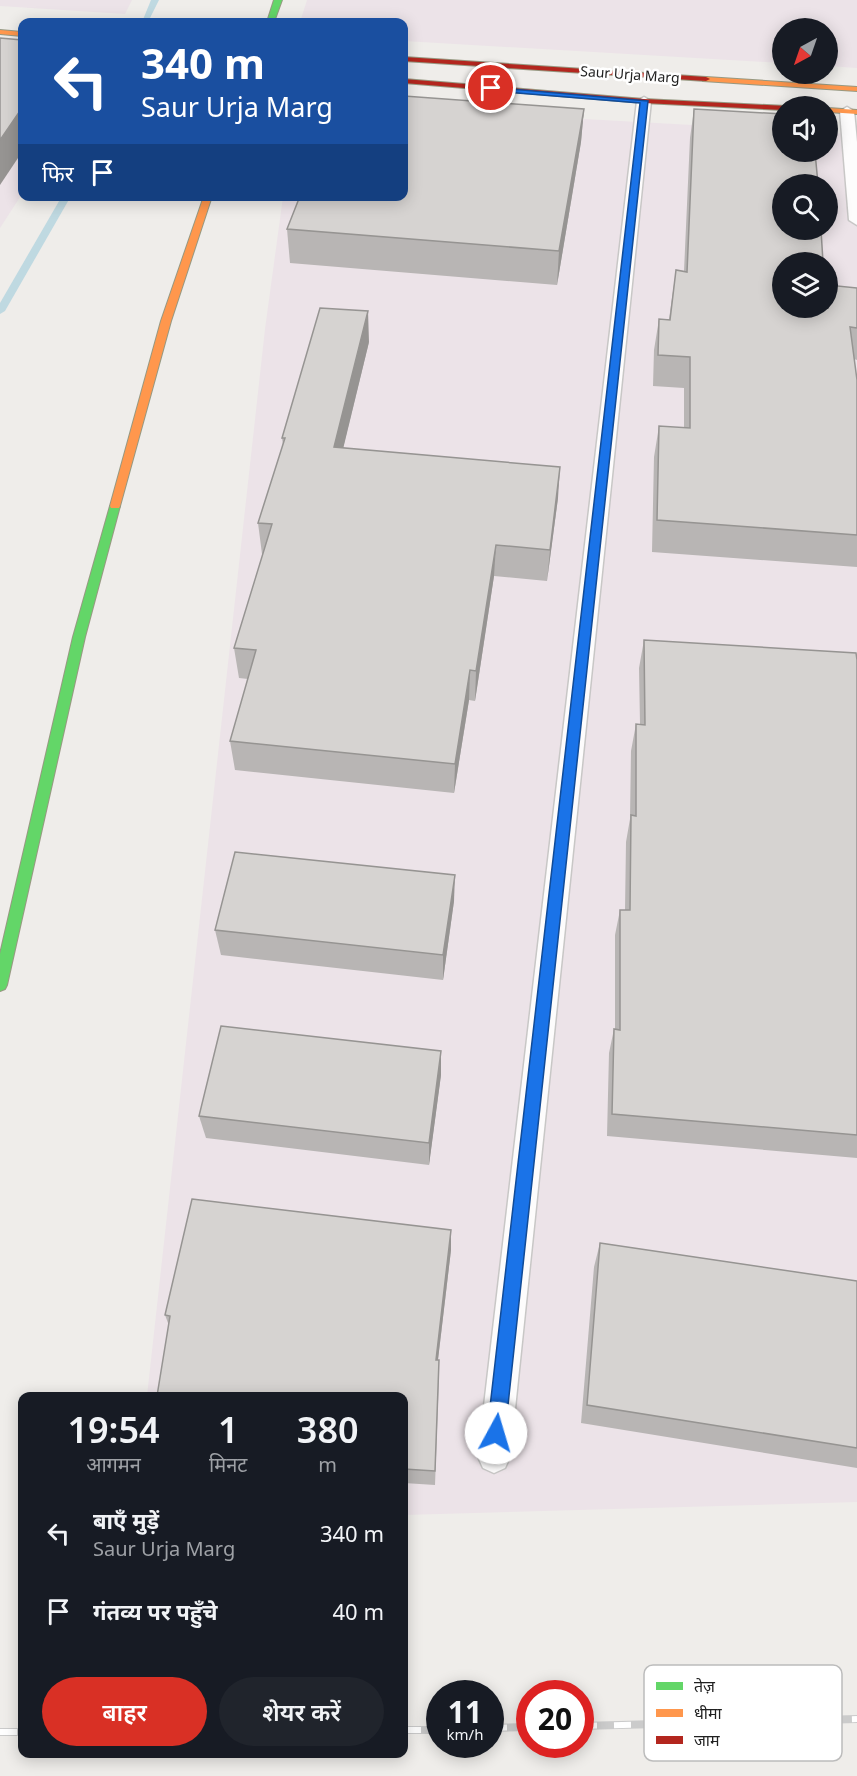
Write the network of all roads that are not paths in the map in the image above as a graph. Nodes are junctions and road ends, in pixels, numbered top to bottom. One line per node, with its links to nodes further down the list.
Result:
1 (278, 0): 2 (street)
2 (271, 18)
3 (0, 32): 4 (street)
4 (18, 33)
5 (408, 59): 7 (street, Saur Urja Marg)
6 (408, 81): 8 (street, Saur Urja Marg)
7 (857, 89)
8 (644, 101): 9 (street, Saur Urja Marg); 14 (lane)
9 (772, 107)
10 (852, 112): 12 (lane)
11 (206, 201): 13 (street)
12 (857, 220)
13 (0, 984)
14 (494, 1457)

